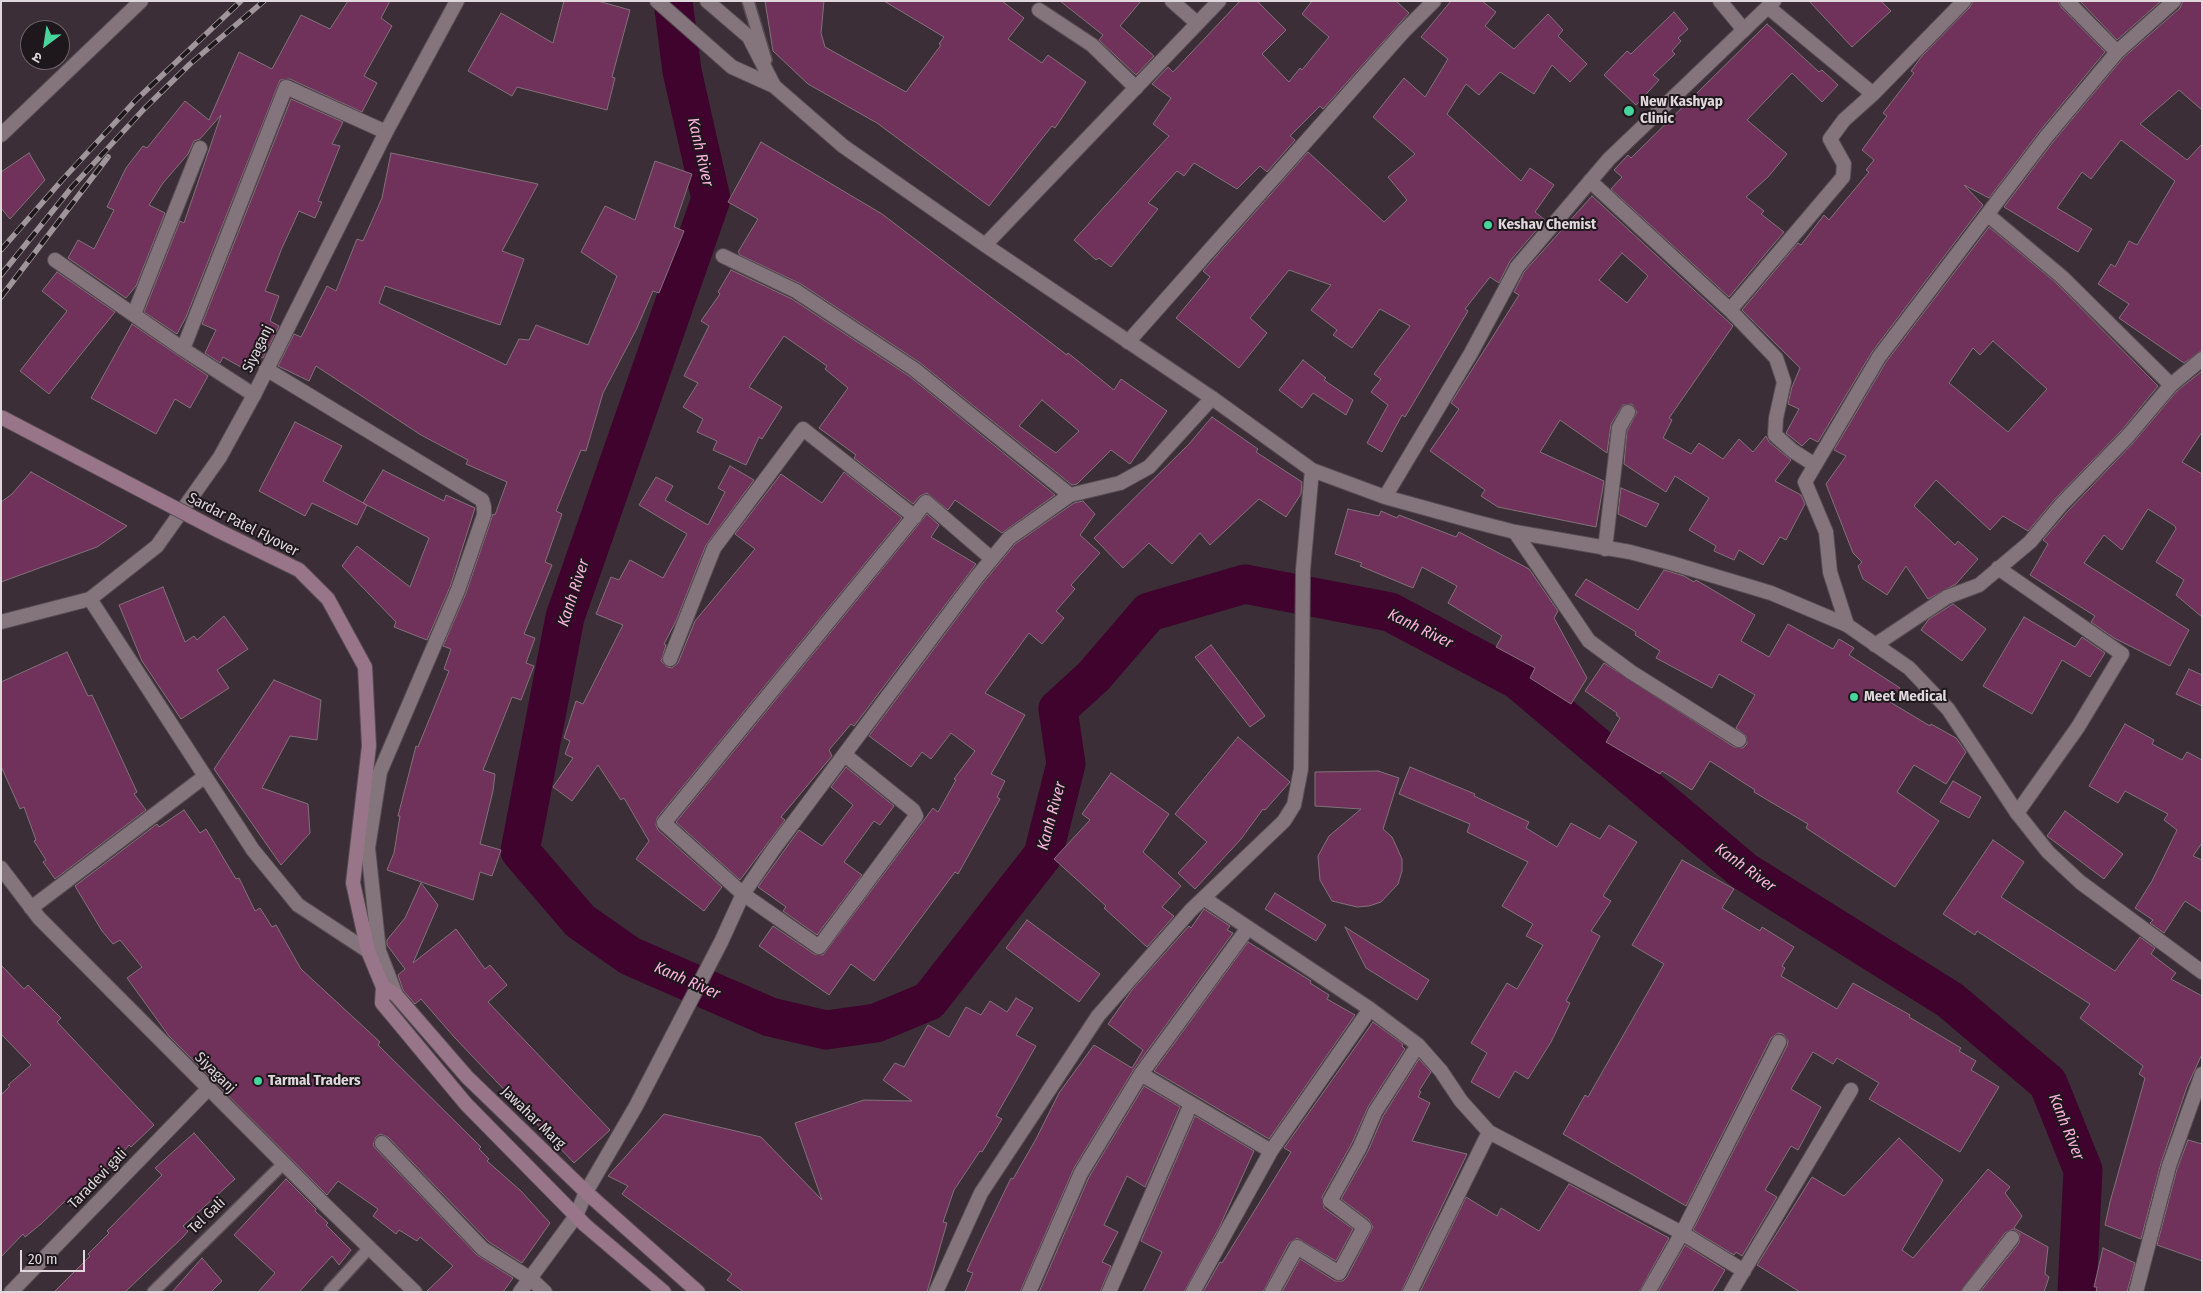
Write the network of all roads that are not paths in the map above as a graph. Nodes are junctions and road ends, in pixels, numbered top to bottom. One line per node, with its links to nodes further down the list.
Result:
1 (140, 1): 22 (street)
2 (457, 1): 21 (street, Siyaganj)
3 (657, 1): 18 (street)
4 (707, 1): 18 (street)
5 (748, 1): 18 (lane)
6 (1172, 1): 15 (street)
7 (1219, 1): 15 (street)
8 (1434, 1): 31 (street)
9 (1720, 1): 16 (street)
10 (1964, 1): 20 (street)
11 (2067, 1): 17 (street)
12 (2174, 1): 17 (street)
13 (1771, 4): 16 (street); 20 (street)
14 (1039, 10): 19 (street)
15 (1197, 23): 19 (street)
16 (1744, 30): 24 (street)
17 (2117, 52): 25 (street)
18 (774, 86): 26 (street)
19 (1136, 88): 26 (street)
20 (1873, 94): 29 (street)
21 (386, 132): 32 (street); 34 (street, Siyaganj)
22 (1, 135)
23 (200, 148): 30 (street)
24 (1590, 181): 29 (street); 43 (street)
25 (1988, 215): 35 (street); 40 (street)
26 (985, 245): 31 (street)
27 (723, 256): 42 (street)
28 (55, 260): 30 (street)
29 (1730, 310): 40 (street)
30 (134, 314): 32 (street)
31 (1128, 342): 37 (street)
32 (183, 349): 36 (street)
33 (2202, 358): 35 (street)
34 (266, 369): 36 (street, Siyaganj); 66 (street)
35 (2171, 384): 48 (street)
36 (254, 395): 49 (street, Siyaganj)
37 (1212, 398): 41 (street); 42 (street)
38 (1628, 412): 46 (street)
39 (1, 417): 63 (main road, Sardar Patel Flyover, bridge)
40 (1815, 465): 51 (street)
41 (1312, 470): 43 (street); 60 (street)
42 (1070, 495): 47 (street)
43 (1385, 497): 45 (street)
44 (915, 517): 47 (street); 53 (street); 59 (street)
45 (1515, 532): 46 (street); 54 (street)
46 (1605, 549): 51 (street)
47 (992, 559): 55 (street)
48 (1998, 568): 52 (street); 57 (street)
49 (90, 599): 50 (street, Siyaganj); 56 (street)
50 (1, 622)
51 (1847, 625): 52 (street)
52 (1875, 645): 57 (street)
53 (670, 659)
54 (1739, 740)
55 (845, 755): 59 (street); 59 (street)
56 (204, 777): 61 (street); 63 (street)
57 (2017, 813): 64 (street)
58 (1, 868): 61 (street, Siyaganj)
59 (743, 894): 79 (street)
60 (1205, 899): 62 (street); 94 (street)
61 (31, 908): 72 (street, Siyaganj)
62 (1248, 928): 67 (street); 70 (street)
63 (368, 951): 65 (main road)
64 (2202, 972)
65 (383, 987): 66 (main road, Jawahar Marg); 80 (main road)
66 (396, 995): 79 (main road, Jawahar Marg)
67 (1370, 1009): 69 (street); 77 (street)
68 (1779, 1042): 81 (street)
69 (1418, 1045): 75 (street); 98 (street)
70 (1141, 1074): 74 (street); 95 (street)
71 (2202, 1074): 103 (street)
72 (208, 1089): 78 (street, Siyaganj); 86 (street, Taradevi gali)
73 (1852, 1090): 84 (street)
74 (1191, 1104): 77 (street); 96 (street)
75 (1489, 1132): 81 (street); 99 (street)
76 (382, 1143): 85 (street)
77 (1271, 1151): 97 (street)
78 (284, 1163): 83 (street, Siyaganj); 87 (lane, Tel Gali)
79 (586, 1192): 80 (street); 93 (main road, Jawahar Marg)
80 (576, 1216): 85 (street); 92 (main road)
81 (1682, 1233): 84 (street); 100 (street)
82 (2012, 1238): 102 (street)
83 (370, 1247): 88 (lane); 89 (street, Siyaganj)
84 (1744, 1271): 101 (street)
85 (531, 1279): 90 (street); 91 (street)
86 (10, 1292)
87 (153, 1292)
88 (329, 1292)
89 (415, 1292)
90 (520, 1292)
91 (545, 1292)
92 (664, 1292)
93 (698, 1292)
94 (936, 1292)
95 (1029, 1292)
96 (1109, 1292)
97 (1193, 1292)
98 (1272, 1292)
99 (1410, 1292)
100 (1648, 1292)
101 (1731, 1292)
102 (1969, 1292)
103 (2136, 1292)

